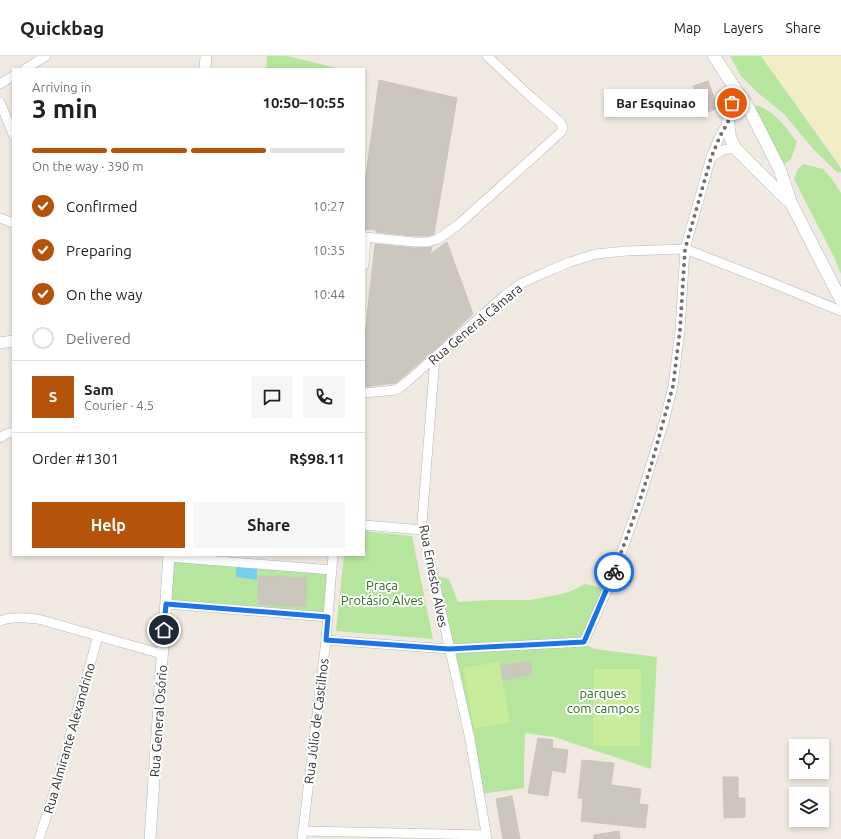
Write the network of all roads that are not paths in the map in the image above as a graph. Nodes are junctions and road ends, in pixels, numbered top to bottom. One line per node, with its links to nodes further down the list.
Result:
1 (46, 56): 5 (street)
2 (206, 56): 6 (street)
3 (487, 56): 21 (street)
4 (714, 56): 9 (main road)
5 (27, 68)
6 (205, 68)
7 (12, 77): 8 (street)
8 (0, 84)
9 (734, 87): 11 (main road); 12 (main road)
10 (0, 102): 13 (street)
11 (747, 105): 12 (main road); 16 (main road)
12 (728, 122): 14 (main road); 15 (street)
13 (12, 132)
14 (735, 148): 15 (street); 17 (main road)
15 (711, 158): 22 (street)
16 (780, 170): 17 (main road); 18 (main road)
17 (762, 175): 18 (main road)
18 (791, 204): 23 (main road)
19 (0, 218): 20 (street)
20 (12, 223)
21 (365, 237)
22 (685, 249): 24 (street, Rua General Câmara); 27 (street, Rua General Câmara); 41 (street)
23 (841, 300)
24 (841, 311)
25 (12, 341): 26 (street)
26 (0, 343)
27 (435, 357): 28 (street, Rua General Câmara); 32 (street, Rua Ernesto Alves)
28 (365, 393)
29 (12, 432): 30 (street)
30 (0, 438)
31 (365, 525): 32 (street)
32 (422, 530): 41 (street, Rua Ernesto Alves)
33 (169, 556): 35 (street); 36 (street, Rua General Osório)
34 (333, 556): 35 (street, Rua Júlio de Castilhos)
35 (332, 570): 37 (street, Rua Júlio de Castilhos)
36 (166, 604): 37 (street); 42 (street, Rua General Osório)
37 (328, 617): 40 (street, Rua Júlio de Castilhos)
38 (0, 621): 39 (street)
39 (98, 636): 42 (street); 45 (street, Rua Almirante Alexandrino)
40 (326, 640): 41 (street); 43 (street, Rua Júlio de Castilhos)
41 (449, 649): 44 (street, Rua Ernesto Alves)
42 (162, 654): 46 (street, Rua General Osório)
43 (302, 835): 44 (street)
44 (487, 837)
45 (39, 839)
46 (150, 839)

